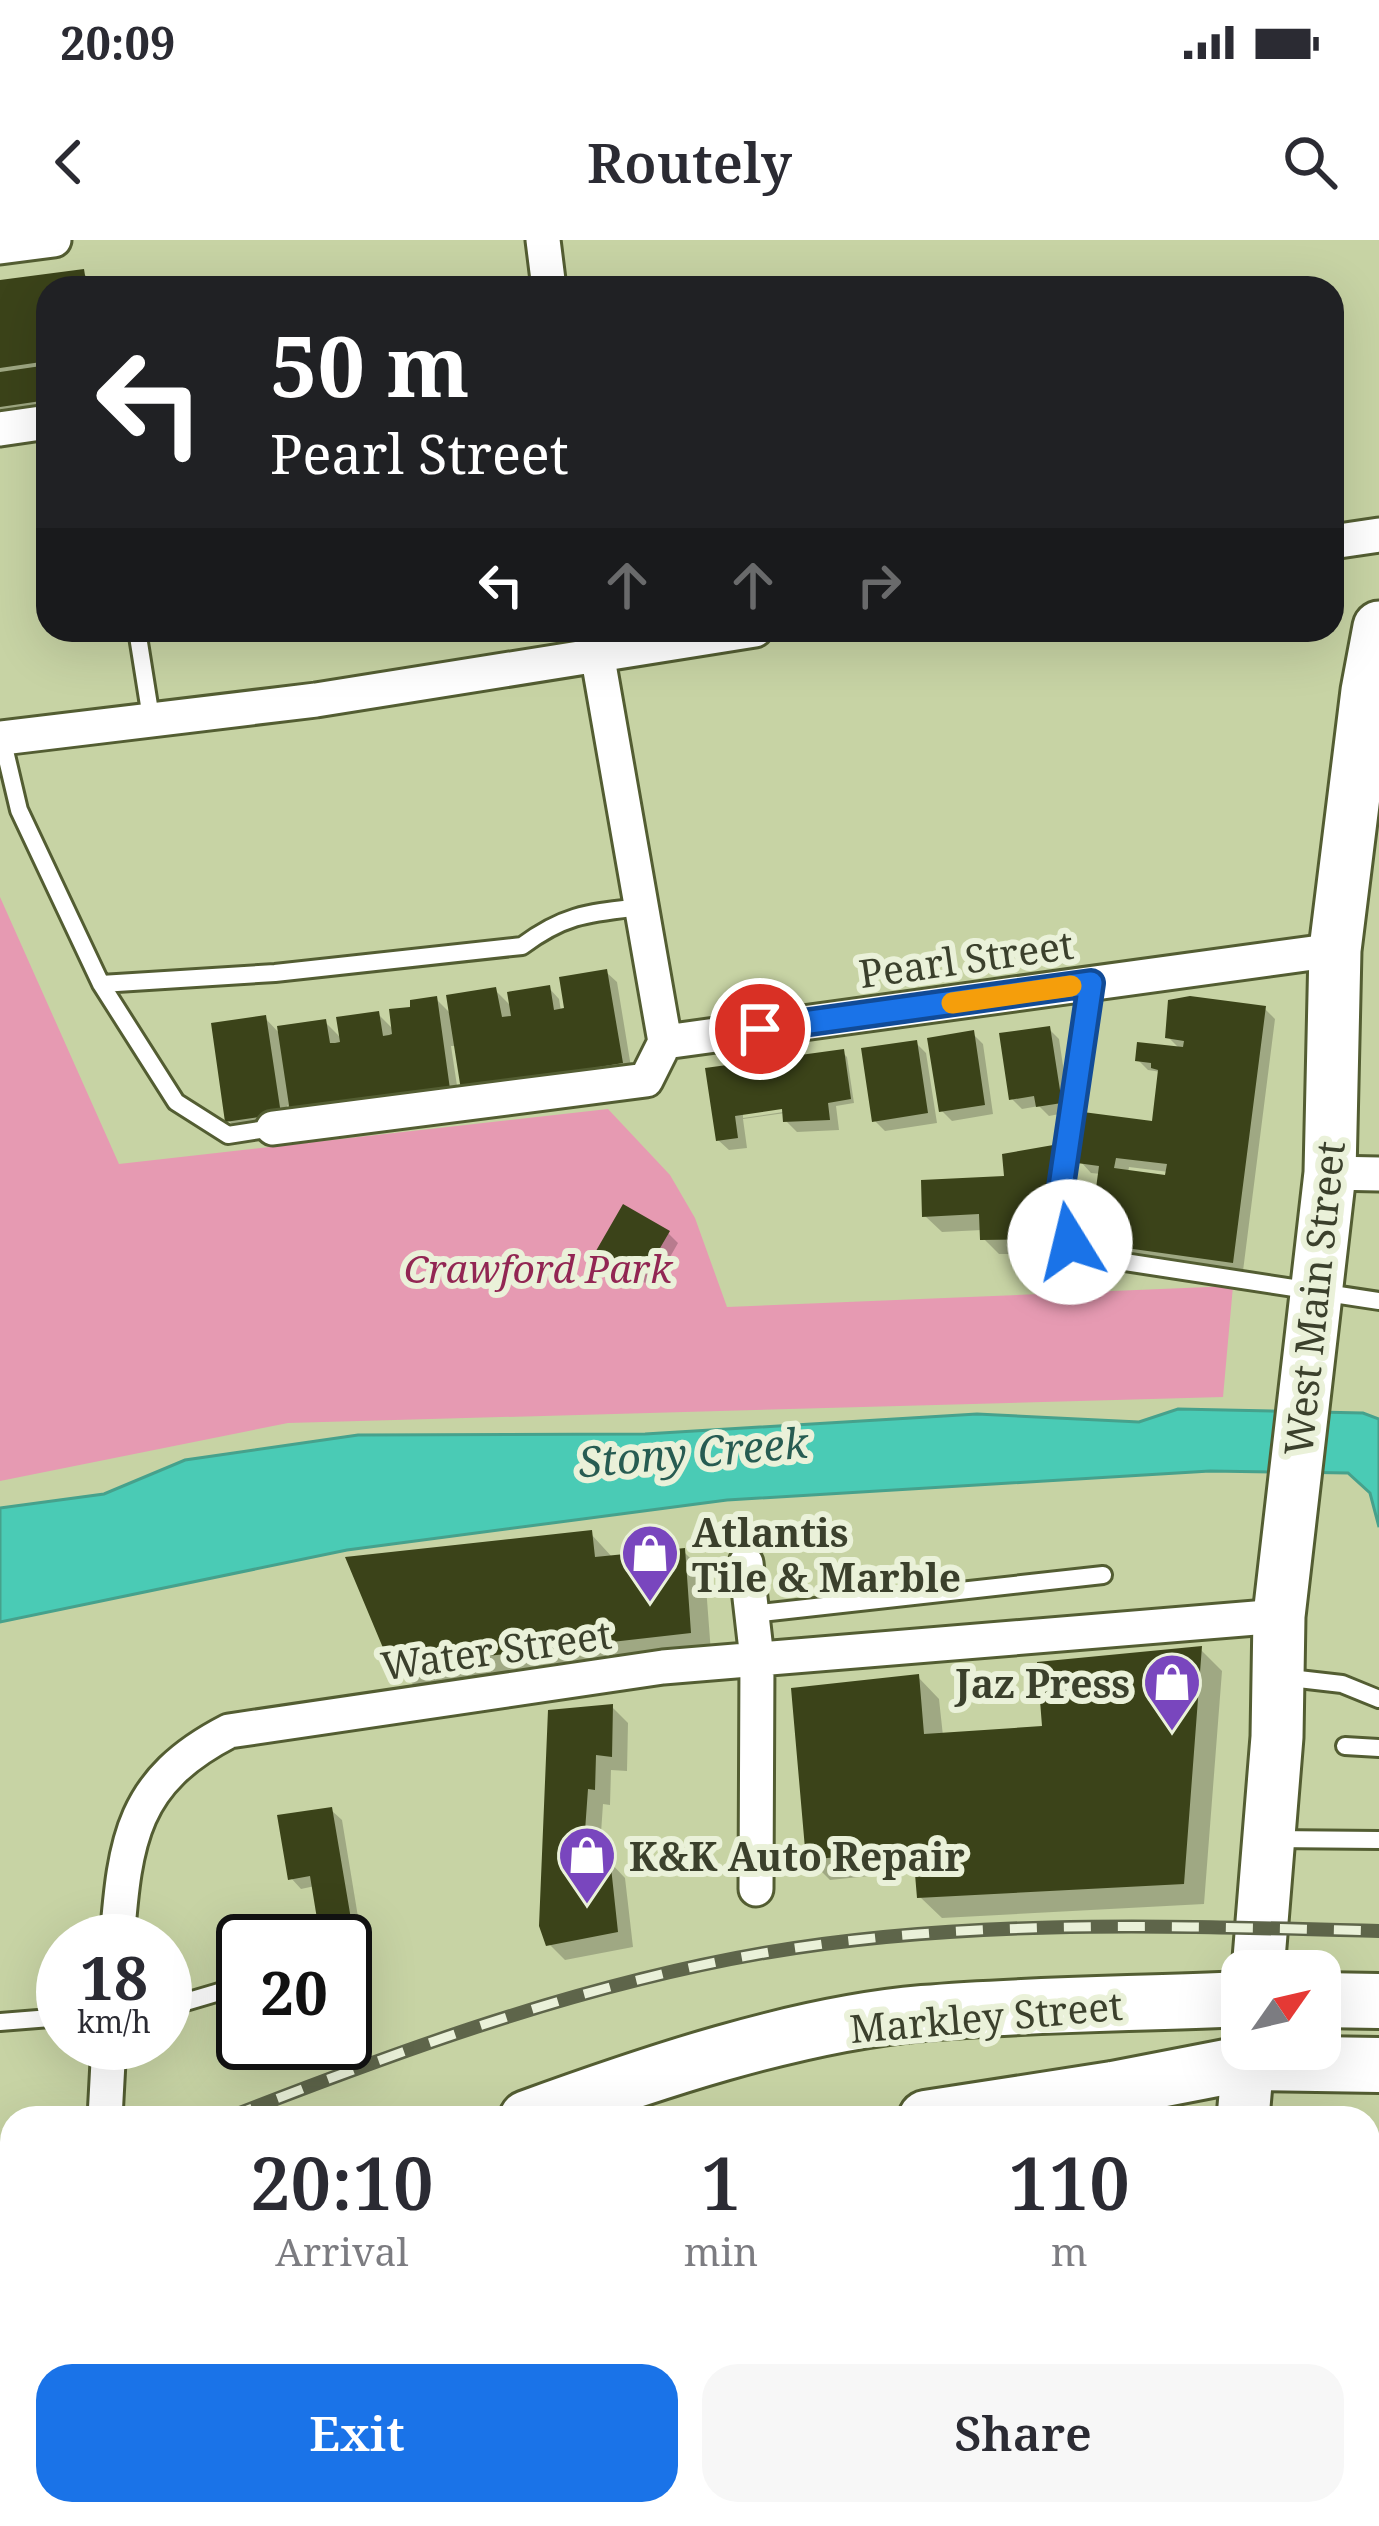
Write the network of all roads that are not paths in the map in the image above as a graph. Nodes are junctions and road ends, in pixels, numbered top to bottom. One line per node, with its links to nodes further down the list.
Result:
1 (54, 240): 3 (street)
2 (543, 240): 4 (street)
3 (0, 248)
4 (548, 276)
5 (36, 424): 6 (street)
6 (0, 429)
7 (1379, 535): 8 (street)
8 (1344, 540)
9 (1379, 627): 12 (main road, West Main Street)
10 (139, 642): 13 (lane)
11 (594, 642): 13 (street); 15 (street)
12 (1373, 692): 16 (main road, West Main Street)
13 (151, 718): 14 (street)
14 (2, 738): 18 (lane)
15 (641, 908): 18 (lane); 19 (street)
16 (1335, 950): 17 (street, Pearl Street); 21 (main road, West Main Street)
17 (1091, 983): 19 (street, Pearl Street); 22 (lane)
18 (101, 984): 20 (lane)
19 (665, 1042): 20 (street)
20 (273, 1128)
21 (1354, 1173): 22 (main road, West Main Street)
22 (1316, 1294): 23 (lane); 26 (main road, West Main Street)
23 (1379, 1301)
24 (746, 1563): 27 (street)
25 (1103, 1575): 27 (lane)
26 (1281, 1596): 28 (street, Water Street); 29 (main road, West Main Street)
27 (752, 1614): 28 (street)
28 (757, 1659): 35 (street); 36 (street, Water Street)
29 (1278, 1677): 30 (lane); 33 (main road, West Main Street)
30 (1379, 1699)
31 (1345, 1745): 32 (lane)
32 (1379, 1748)
33 (1271, 1839): 34 (lane); 37 (main road, West Main Street)
34 (1379, 1840)
35 (756, 1888)
36 (119, 1914)
37 (1260, 1950)
38 (1221, 2000): 50 (highway, Markley Street)
39 (1341, 2000): 40 (highway)
40 (1379, 2001)
41 (36, 2019): 42 (lane)
42 (0, 2022)
43 (1341, 2062): 45 (highway, Markley Street)
44 (1221, 2063): 48 (highway, Markley Street)
45 (1379, 2065)
46 (108, 2070): 49 (street)
47 (1247, 2070): 53 (main road)
48 (1113, 2089): 51 (highway, Markley Street); 52 (highway)
49 (106, 2106)
50 (560, 2106)
51 (1003, 2106)
52 (1141, 2106)
53 (1244, 2106)

